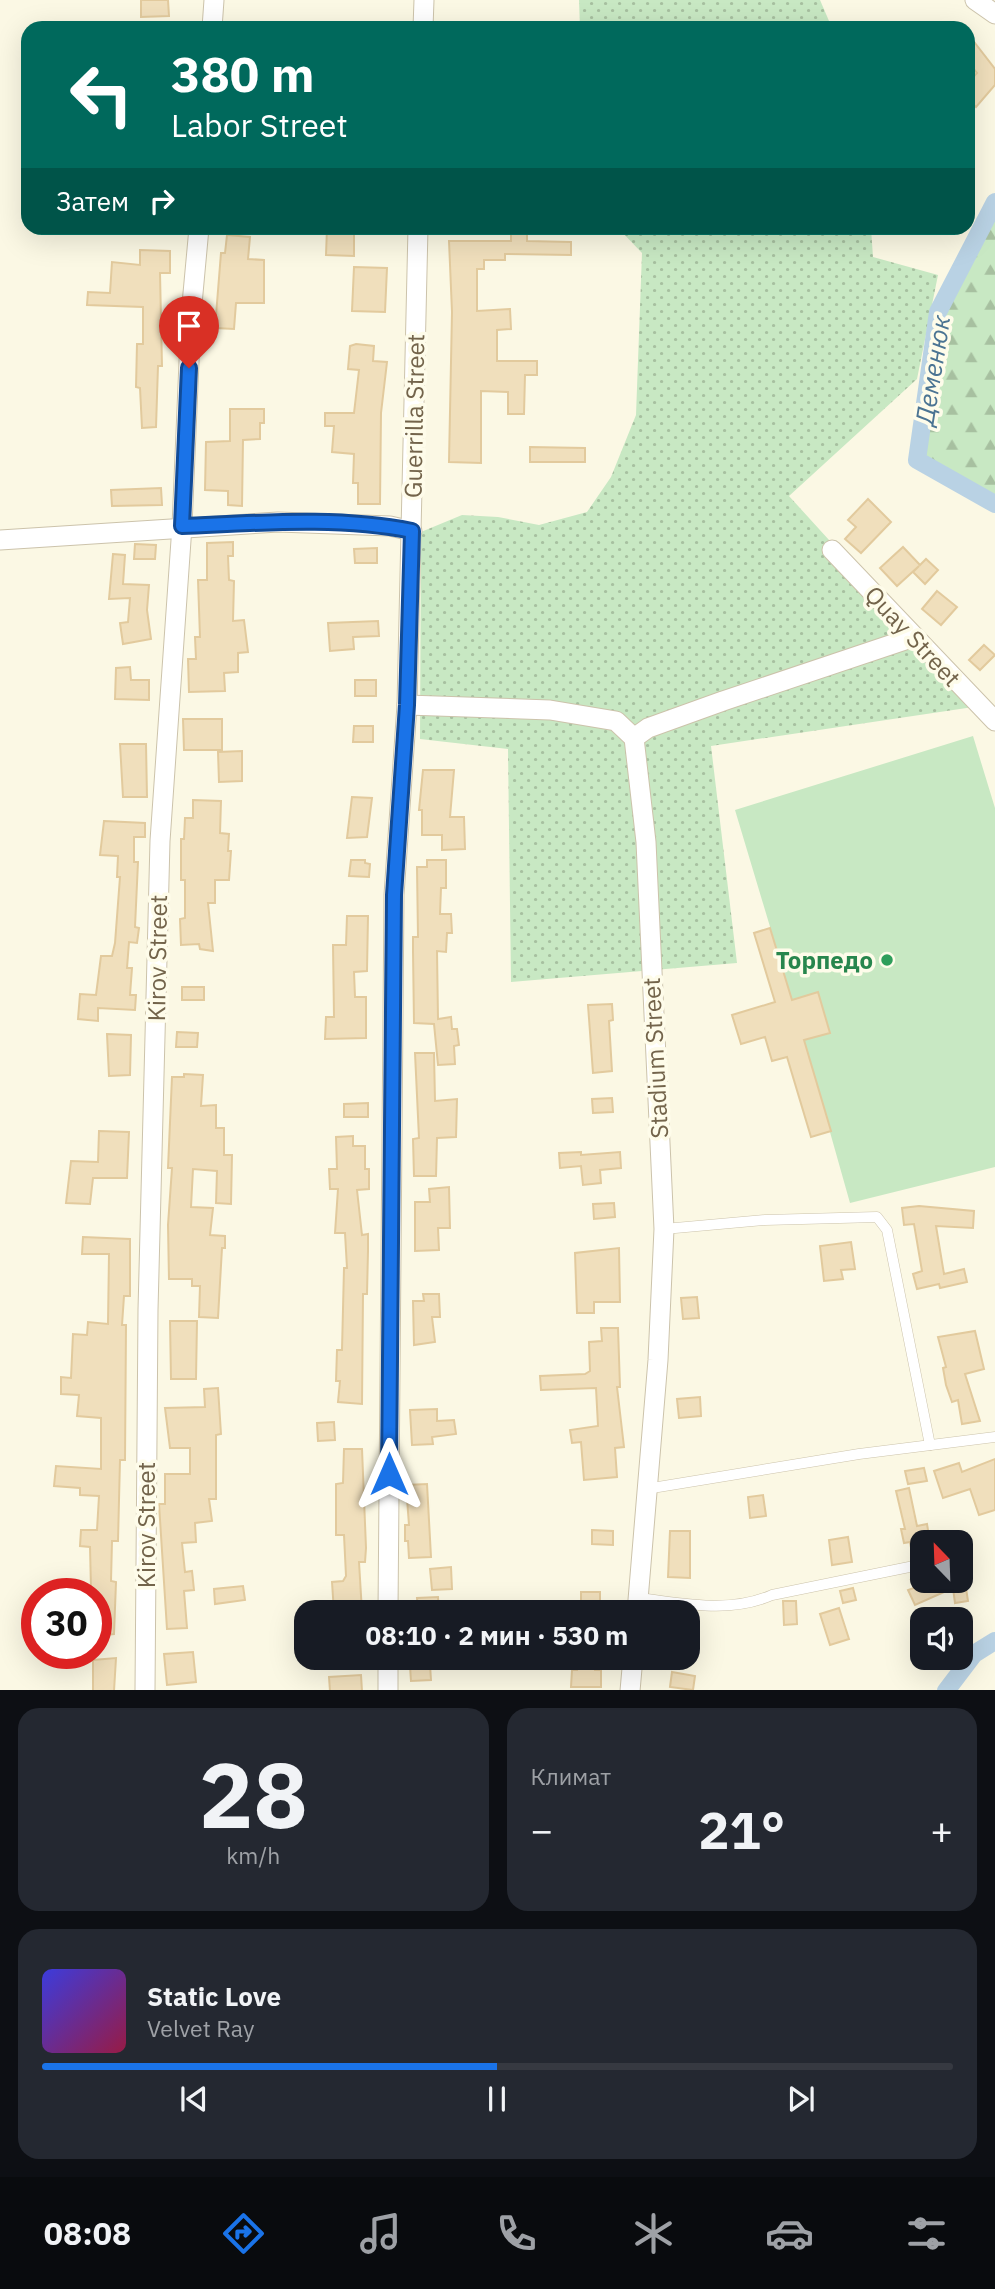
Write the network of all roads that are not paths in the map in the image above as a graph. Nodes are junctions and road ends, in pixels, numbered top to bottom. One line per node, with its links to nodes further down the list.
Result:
1 (214, 0): 5 (street)
2 (424, 0): 6 (street)
3 (975, 0): 4 (street)
4 (995, 14)
5 (212, 21)
6 (424, 21)
7 (198, 235): 9 (street, Kirov Street)
8 (418, 235): 10 (street, Guerrilla Street)
9 (182, 526): 10 (street); 11 (street); 27 (street, Kirov Street)
10 (412, 531): 14 (street, Guerrilla Street)
11 (0, 540)
12 (832, 550): 13 (street, Quay Street)
13 (915, 637): 15 (street, Quay Street); 16 (street)
14 (407, 705): 16 (street); 22 (street, Guerrilla Street)
15 (995, 722)
16 (634, 738): 17 (street, Stadium Street)
17 (664, 1229): 19 (lane); 20 (street, Stadium Street)
18 (995, 1437): 19 (lane)
19 (930, 1445): 20 (lane)
20 (645, 1489): 23 (street, Stadium Street)
21 (910, 1566): 24 (lane)
22 (388, 1600)
23 (637, 1600)
24 (700, 1606)
25 (388, 1670): 28 (street)
26 (632, 1670): 29 (street)
27 (145, 1690)
28 (388, 1690)
29 (630, 1690)

